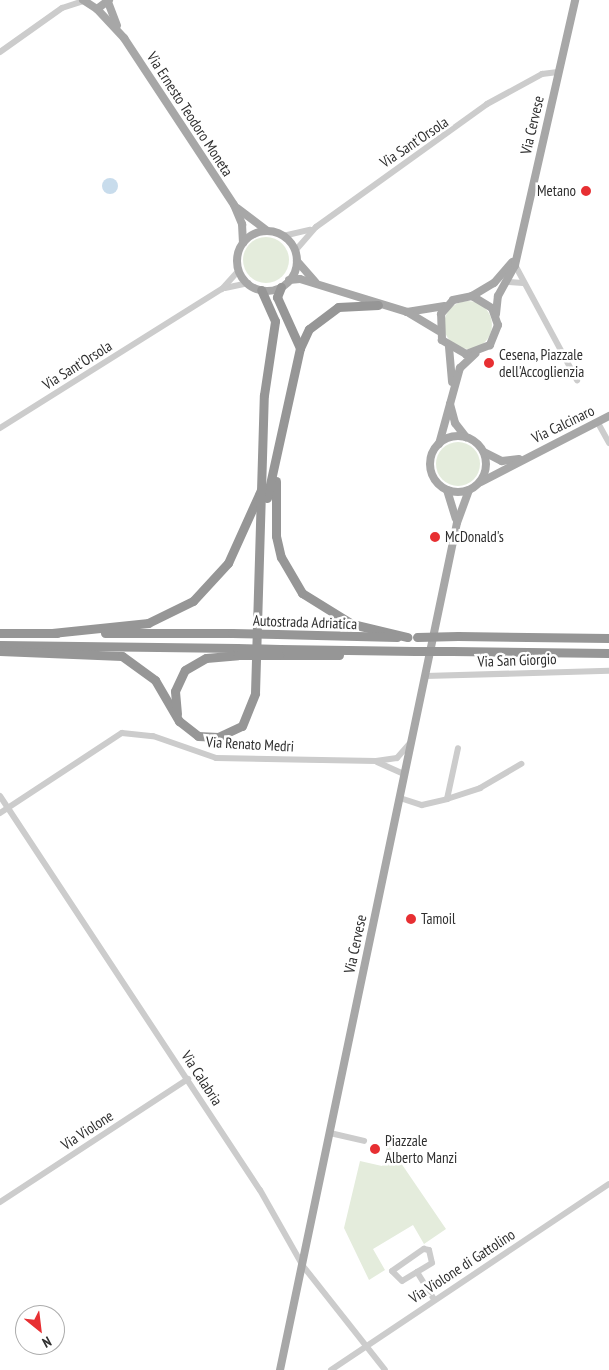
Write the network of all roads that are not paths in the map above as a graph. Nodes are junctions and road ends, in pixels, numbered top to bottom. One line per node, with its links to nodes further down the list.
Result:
1 (72, 0): 5 (street)
2 (574, 0): 9 (main road, Via Cervese)
3 (83, 1): 5 (street); 6 (main road, Via Ernesto Teodoro Moneta)
4 (108, 1): 6 (main road); 7 (main road, Via Ernesto Teodoro Moneta)
5 (62, 8): 8 (street)
6 (97, 9): 7 (main road, Via Ernesto Teodoro Moneta)
7 (124, 38): 10 (main road, Via Ernesto Teodoro Moneta)
8 (0, 52)
9 (558, 72): 11 (street, Via Sant'Orsola); 16 (main road, Via Cervese)
10 (234, 205): 12 (main road, Via Ernesto Teodoro Moneta); 14 (main road, Via Ernesto Teodoro Moneta)
11 (316, 227): 13 (street); 15 (street, Via Sant'Orsola)
12 (267, 231): 13 (main road); 14 (main road)
13 (283, 236): 15 (main road)
14 (243, 243): 19 (main road)
15 (295, 251): 17 (main road)
16 (516, 256): 18 (main road, Via Cervese); 28 (main road, Via Cervese)
17 (297, 261): 20 (main road); 25 (main road)
18 (515, 265): 21 (main road, Via Cervese); 23 (street)
19 (239, 270): 22 (main road); 26 (street, Via Sant'Orsola)
20 (289, 280): 24 (main road); 25 (main road)
21 (508, 282): 23 (street); 32 (main road, Via Cervese)
22 (248, 283): 26 (street); 27 (main road)
23 (522, 283): 37 (street)
24 (281, 286): 27 (main road); 35 (highway)
25 (320, 286): 29 (main road)
26 (222, 289): 41 (street, Via Sant'Orsola)
27 (261, 290): 48 (highway)
28 (472, 296): 30 (main road); 32 (main road)
29 (378, 306): 31 (main road); 35 (highway)
30 (445, 306): 31 (main road); 33 (main road)
31 (407, 312): 33 (main road)
32 (496, 314): 36 (main road)
33 (439, 330): 34 (main road)
34 (449, 347): 36 (main road); 38 (main road)
35 (300, 348): 47 (highway)
36 (475, 354): 38 (main road)
37 (577, 380)
38 (451, 394): 42 (main road); 44 (main road)
39 (609, 416): 40 (main road, Via Calcinaro)
40 (598, 422): 43 (street); 46 (main road, Via Calcinaro)
41 (0, 428)
42 (466, 438): 44 (main road); 45 (main road)
43 (609, 442)
44 (439, 444): 50 (main road)
45 (484, 452): 46 (main road, Via Calcinaro); 49 (main road)
46 (528, 457): 49 (main road, Via Calcinaro)
47 (277, 462): 52 (highway); 56 (highway)
48 (264, 481): 52 (highway); 55 (highway)
49 (480, 482): 51 (main road)
50 (447, 490): 51 (main road); 53 (main road, Via Cervese)
51 (469, 490): 53 (main road, Via Cervese)
52 (263, 510): 64 (highway)
53 (457, 523): 63 (main road, Via Cervese)
54 (0, 633): 55 (highway, Autostrada Adriatica)
55 (52, 633): 56 (highway, Autostrada Adriatica, bridge)
56 (407, 637): 57 (highway, Autostrada Adriatica, bridge)
57 (609, 638)
58 (0, 645): 60 (highway, Autostrada Adriatica)
59 (0, 651): 64 (highway)
60 (238, 652): 61 (highway, Autostrada Adriatica, bridge); 64 (highway)
61 (609, 653)
62 (609, 671): 63 (street, Via San Giorgio)
63 (425, 676): 65 (main road, Via Cervese)
64 (179, 721)
65 (411, 742): 67 (street, Via Renato Medri); 69 (main road, Via Cervese)
66 (458, 748): 72 (street)
67 (376, 762): 69 (street, Via Renato Medri); 73 (street, Via Renato Medri)
68 (521, 764): 72 (street)
69 (404, 774): 71 (main road, Via Cervese)
70 (0, 796): 73 (street, Via Calabria)
71 (400, 798): 72 (street); 76 (main road, Via Cervese)
72 (447, 798)
73 (8, 808): 74 (street, Via Renato Medri); 75 (street, Via Calabria)
74 (0, 813)
75 (188, 1079): 79 (street, Via Violone); 80 (street, Via Calabria)
76 (330, 1133): 77 (street); 80 (main road, Via Cervese)
77 (364, 1141)
78 (609, 1184): 82 (street, Via Violone di Gattolino)
79 (0, 1202)
80 (303, 1266): 83 (street, Via Calabria); 84 (main road, Via Cervese)
81 (417, 1272): 81 (street); 82 (street)
82 (433, 1298): 83 (street, Via Violone di Gattolino)
83 (368, 1344): 85 (street, Via Violone di Gattolino); 86 (street, Via Calabria)
84 (280, 1370)
85 (331, 1370)
86 (385, 1370)

